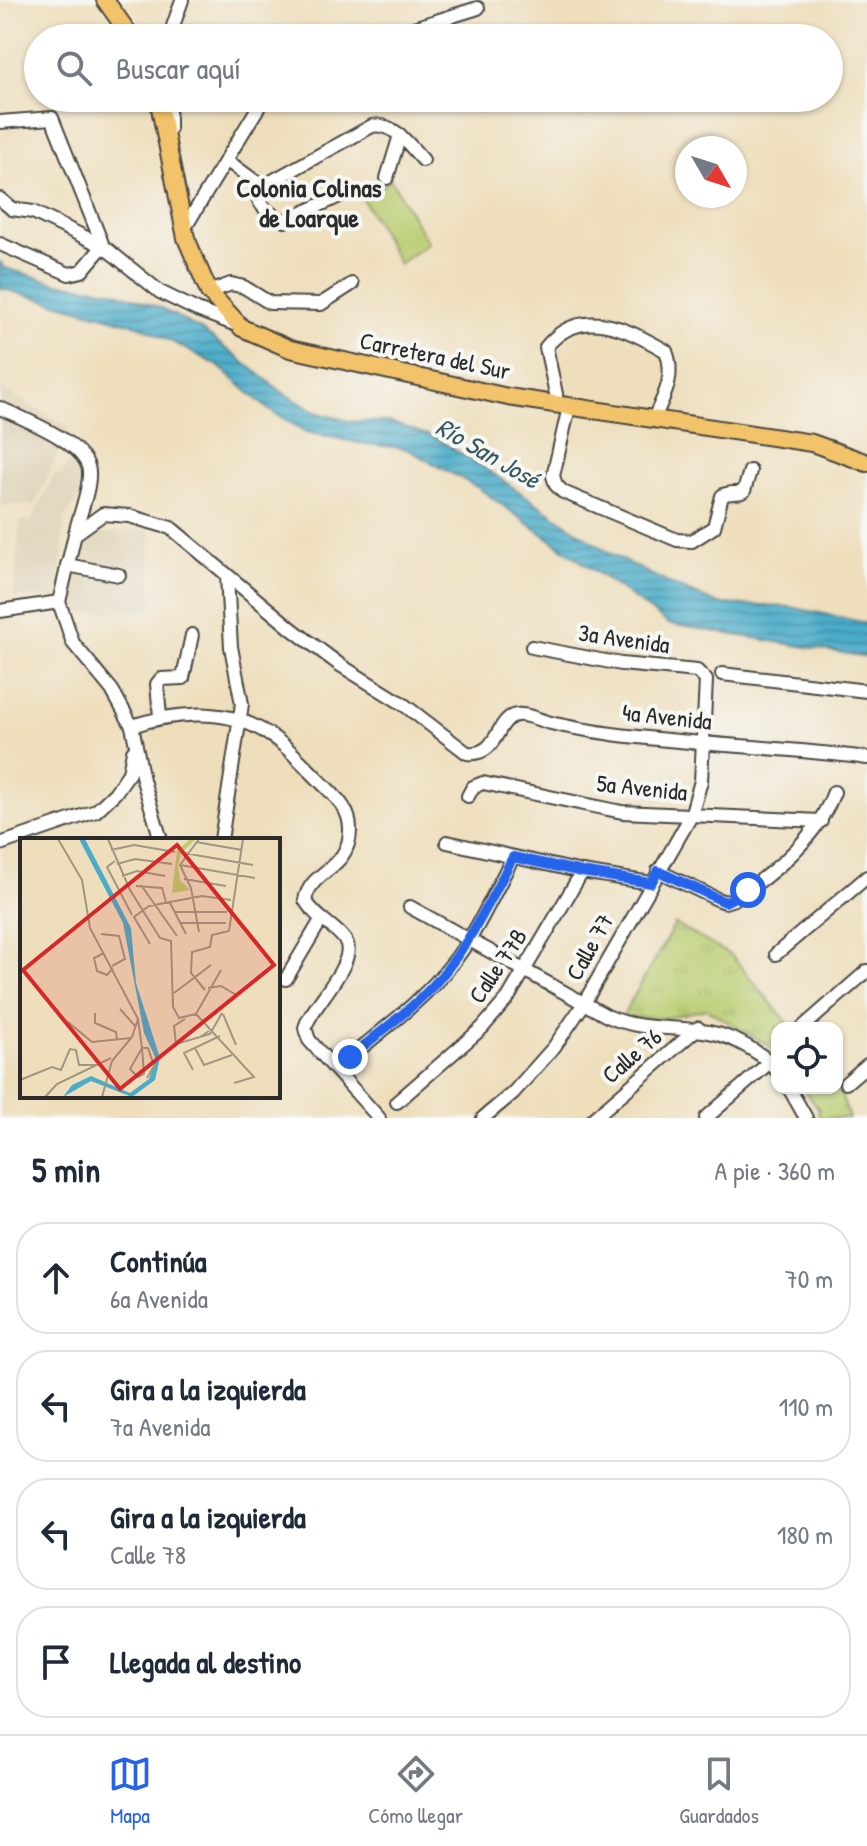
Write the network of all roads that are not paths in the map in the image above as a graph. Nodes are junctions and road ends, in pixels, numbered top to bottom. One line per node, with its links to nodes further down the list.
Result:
1 (105, 0): 4 (highway)
2 (182, 0): 5 (street)
3 (478, 8): 6 (street)
4 (122, 24)
5 (174, 24)
6 (427, 24)
7 (161, 112): 12 (highway, Carretera del Sur)
8 (169, 112): 12 (street)
9 (255, 112): 13 (street)
10 (0, 122): 21 (street)
11 (400, 135): 14 (street); 15 (street); 16 (street)
12 (169, 145): 19 (highway, Carretera del Sur)
13 (226, 160): 16 (street); 19 (street)
14 (423, 160)
15 (387, 178)
16 (256, 182): 17 (street)
17 (344, 194)
18 (0, 199): 21 (street)
19 (184, 229): 23 (highway, Carretera del Sur)
20 (0, 244): 21 (street)
21 (103, 246): 24 (street)
22 (352, 284): 23 (street)
23 (209, 292): 24 (highway, Carretera del Sur)
24 (242, 328): 25 (highway, Carretera del Sur)
25 (562, 406): 27 (highway, Carretera del Sur); 27 (street); 29 (street)
26 (0, 408): 30 (street)
27 (653, 420): 28 (highway, Carretera del Sur)
28 (867, 463)
29 (750, 471)
30 (75, 534): 31 (street); 33 (street)
31 (67, 565): 32 (street); 34 (street)
32 (119, 575)
33 (227, 576): 42 (street); 45 (street, 4a Avenida)
34 (59, 602): 35 (street); 43 (street)
35 (0, 611)
36 (192, 635): 41 (street)
37 (532, 647): 39 (street, 3a Avenida)
38 (722, 674): 40 (street)
39 (706, 680): 45 (street, Calle 77)
40 (867, 691)
41 (160, 716): 42 (street); 43 (street)
42 (239, 721): 52 (street); 61 (street)
43 (132, 726): 44 (street)
44 (134, 740): 51 (street); 54 (street)
45 (702, 743): 46 (street, 4a Avenida); 49 (street, Calle 77)
46 (867, 758)
47 (834, 792): 50 (street)
48 (468, 796): 49 (street, 5a Avenida)
49 (691, 816): 50 (street, 5a Avenida); 56 (street, Calle 77)
50 (821, 821): 56 (street)
51 (160, 838)
52 (221, 838)
53 (447, 842): 55 (street)
54 (0, 844)
55 (513, 857): 57 (street); 62 (street)
56 (658, 871): 59 (street, Calle 77)
57 (582, 872): 59 (street); 65 (street, Calle 77B)
58 (867, 877): 63 (street)
59 (651, 883): 67 (street, Calle 77)
60 (410, 907): 62 (street)
61 (321, 920): 66 (street); 77 (street)
62 (469, 939): 65 (street); 70 (street)
63 (776, 954)
64 (867, 971): 68 (street)
65 (524, 972): 67 (street); 76 (street, Calle 77B)
66 (286, 979)
67 (583, 1005): 69 (street); 78 (street, Calle 77)
68 (809, 1022)
69 (698, 1028): 71 (street); 79 (street, Calle 76)
70 (350, 1057)
71 (771, 1064)
72 (867, 1065): 74 (street)
73 (771, 1068): 80 (street)
74 (846, 1083)
75 (792, 1094): 81 (street)
76 (397, 1102)
77 (379, 1118)
78 (483, 1118)
79 (594, 1118)
80 (706, 1118)
81 (806, 1118)

